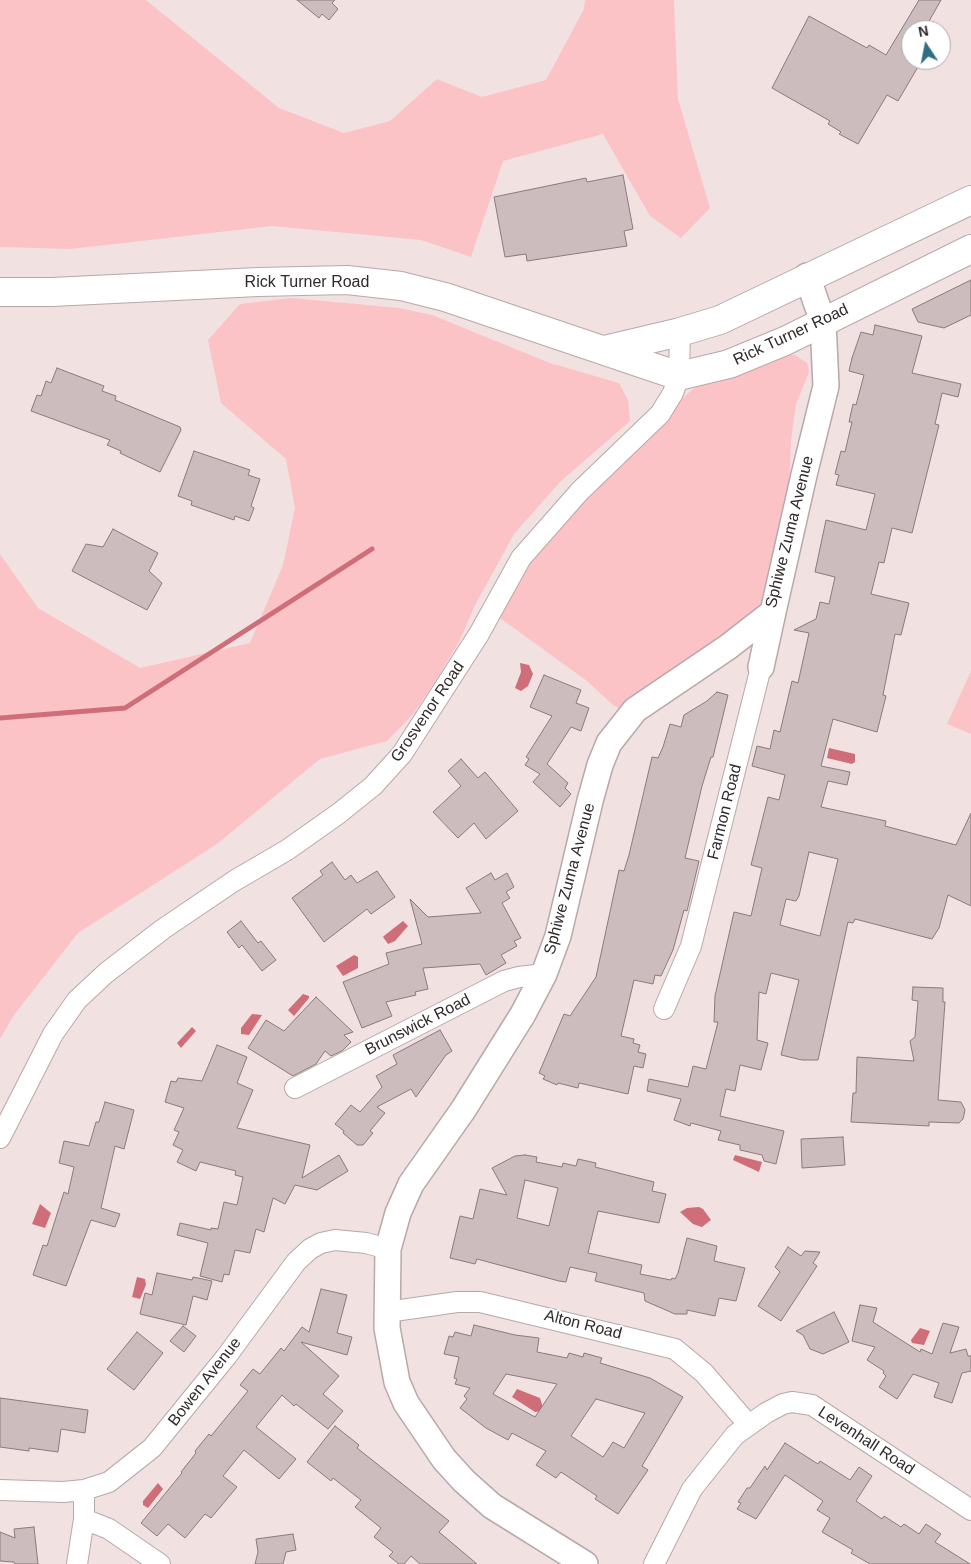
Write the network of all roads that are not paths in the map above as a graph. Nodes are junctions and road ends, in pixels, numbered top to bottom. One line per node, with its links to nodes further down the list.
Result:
1 (971, 200): 3 (main road)
2 (971, 249): 5 (main road, Rick Turner Road)
3 (808, 276): 5 (street, Sphiwe Zuma Avenue); 6 (main road)
4 (0, 292): 7 (main road, Rick Turner Road)
5 (824, 322): 8 (main road, Rick Turner Road); 9 (street, Sphiwe Zuma Avenue)
6 (680, 332): 7 (main road); 8 (street, Grosvenor Road)
7 (604, 350): 8 (main road, Rick Turner Road)
8 (679, 376): 15 (street, Grosvenor Road)
9 (774, 612): 10 (street, Sphiwe Zuma Avenue); 11 (street, Farmon Road)
10 (728, 647): 11 (street); 12 (street, Sphiwe Zuma Avenue)
11 (761, 667): 13 (street, Farmon Road)
12 (544, 974): 14 (street, Brunswick Road); 16 (street, Sphiwe Zuma Avenue)
13 (664, 1009)
14 (296, 1088)
15 (0, 1138)
16 (388, 1249): 17 (street, Sphiwe Zuma Avenue); 20 (street, Bowen Avenue)
17 (387, 1312): 18 (street, Alton Road); 25 (street, Sphiwe Zuma Avenue)
18 (748, 1424): 21 (street, Levenhall Road); 26 (street, Levenhall Road)
19 (0, 1490): 20 (street, Bowen Avenue)
20 (84, 1490): 22 (street)
21 (971, 1510)
22 (84, 1519): 23 (street); 24 (street)
23 (77, 1564)
24 (160, 1564)
25 (585, 1564)
26 (654, 1564)

